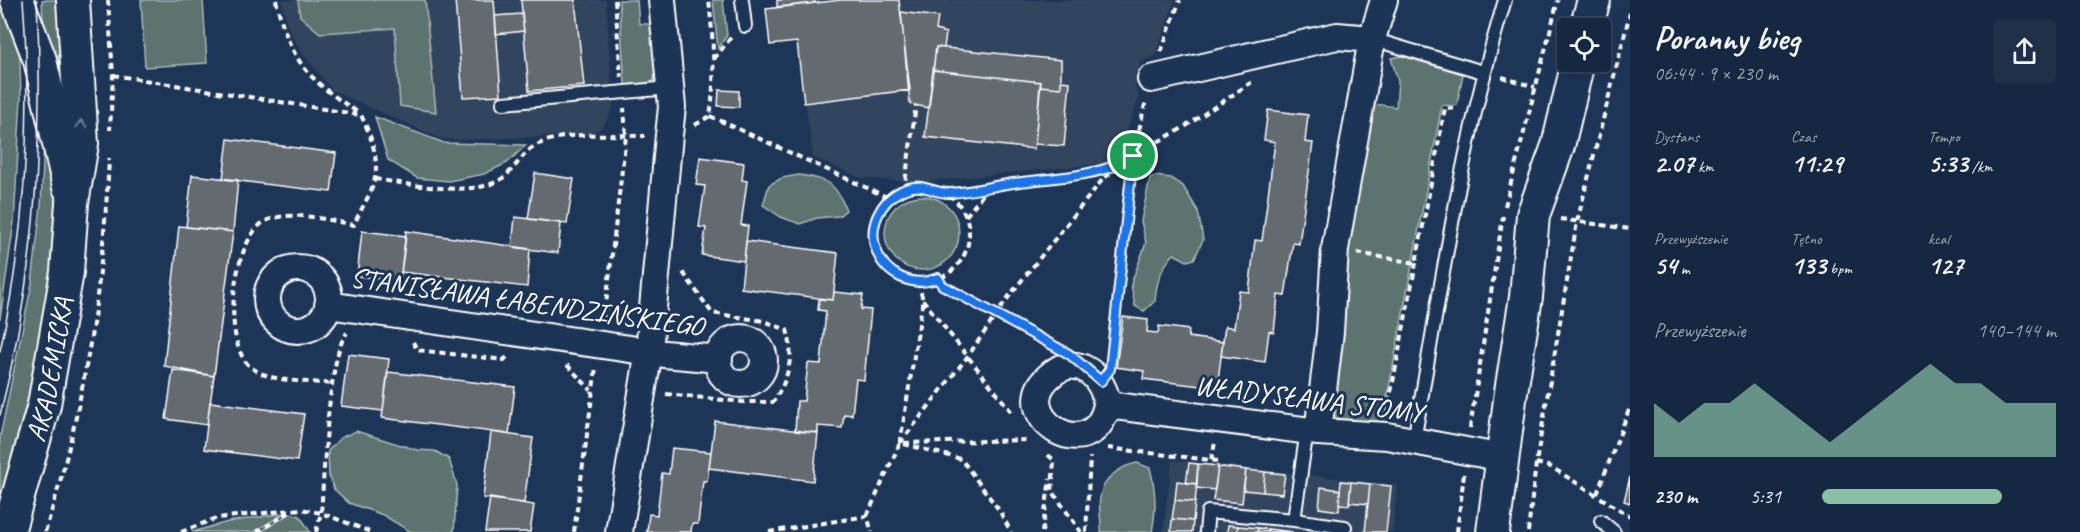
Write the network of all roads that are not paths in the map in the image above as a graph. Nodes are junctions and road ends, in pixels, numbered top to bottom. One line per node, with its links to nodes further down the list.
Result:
1 (17, 0): 16 (street, AKADEMICKA)
2 (73, 0): 16 (street, AKADEMICKA, one-way to 2)
3 (662, 0): 14 (street)
4 (742, 0): 9 (lane)
5 (1384, 0): 10 (street)
6 (1505, 0): 11 (lane)
7 (1594, 0): 8 (street)
8 (1589, 18)
9 (745, 26)
10 (1372, 39): 11 (lane); 13 (street); 21 (street)
11 (1483, 72): 22 (lane)
12 (1576, 72): 23 (street)
13 (1151, 79)
14 (670, 88): 15 (lane); 18 (street)
15 (503, 103)
16 (72, 203): 27 (street, AKADEMICKA)
17 (328, 305): 18 (street, STANISŁAWA ŁABENDZIŃSKIEGO)
18 (649, 351): 19 (street, STANISŁAWA ŁABENDZIŃSKIEGO); 28 (street)
19 (718, 358)
20 (1096, 404): 20 (street, WŁADYSŁAWA STOMY); 21 (street, WŁADYSŁAWA STOMY)
21 (1312, 431): 22 (street, WŁADYSŁAWA STOMY); 24 (lane)
22 (1414, 441): 23 (street, WŁADYSŁAWA STOMY)
23 (1503, 458): 30 (street)
24 (1294, 520): 26 (lane); 29 (lane)
25 (1601, 521): 31 (lane)
26 (1345, 527)
27 (8, 532)
28 (619, 532)
29 (1206, 532)
30 (1492, 532)
31 (1614, 532)

